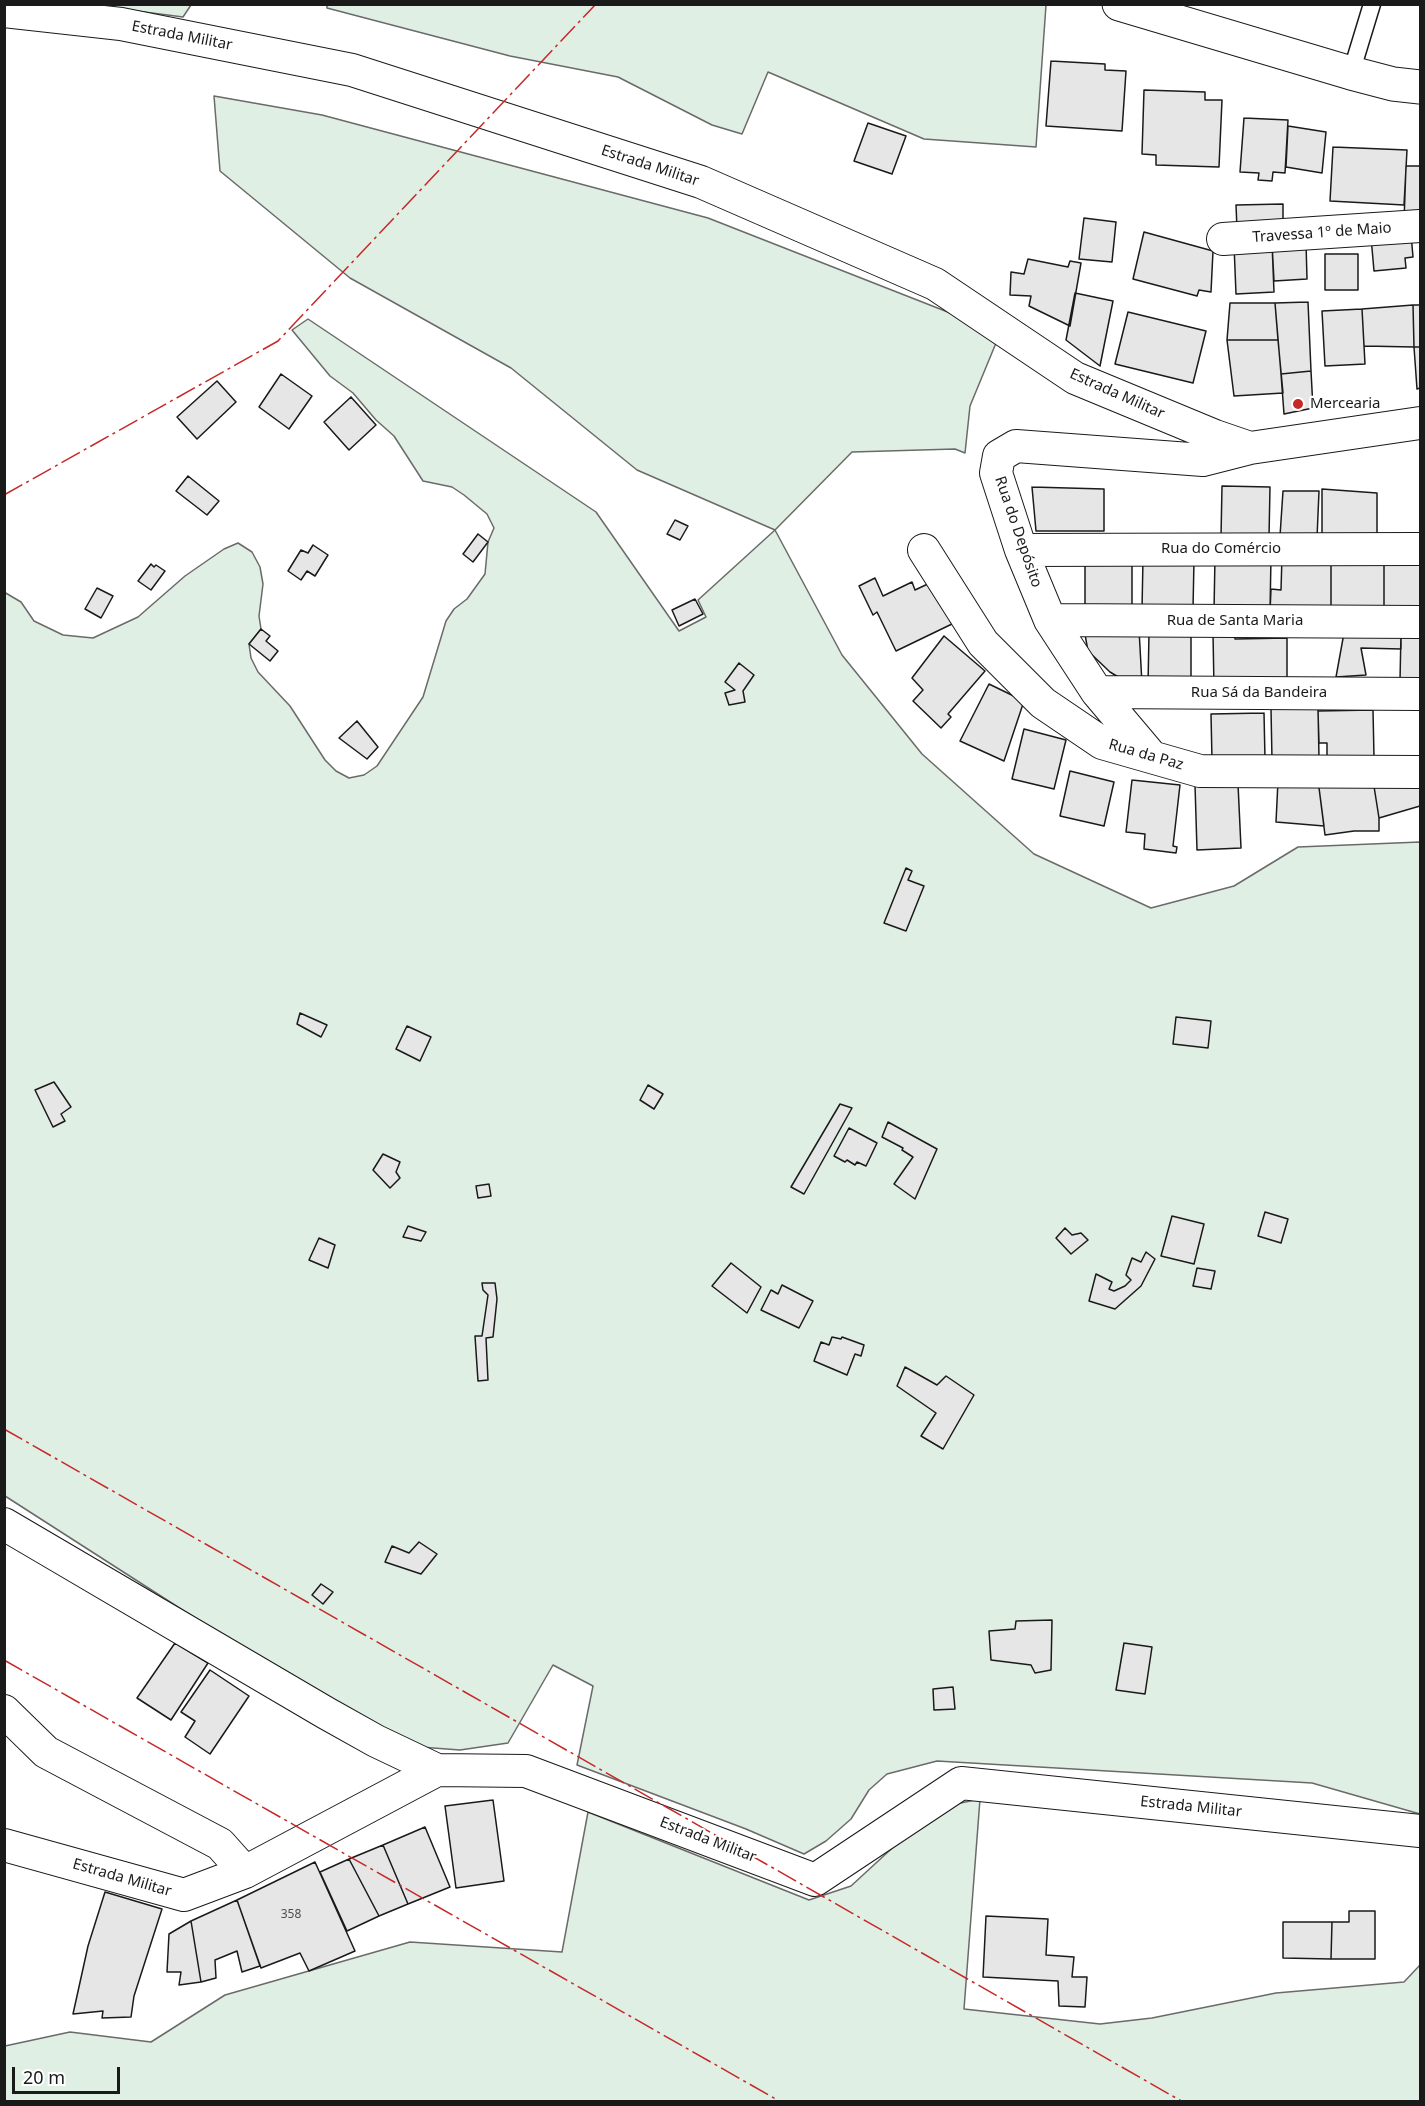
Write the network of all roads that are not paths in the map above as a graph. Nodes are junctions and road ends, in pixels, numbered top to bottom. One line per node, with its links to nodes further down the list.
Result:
1 (1119, 4): 4 (main road)
2 (1372, 4): 5 (lane)
3 (4, 11): 10 (street, Estrada Militar)
4 (1175, 13): 5 (main road)
5 (1351, 73): 6 (main road)
6 (1420, 87)
7 (1420, 226): 8 (street, Travessa 1º de Maio)
8 (1223, 239)
9 (1420, 423): 10 (street, Rua do Depósito)
10 (1250, 448): 13 (street, Rua do Depósito)
11 (1420, 549): 13 (street, Rua do Comércio)
12 (924, 550): 18 (street, Rua da Paz)
13 (1021, 550): 14 (street, Rua do Depósito)
14 (1050, 620): 15 (street, Rua de Santa Maria); 16 (street, Rua do Depósito)
15 (1420, 622)
16 (1097, 692): 17 (street, Rua Sá da Bandeira); 18 (street, Rua do Depósito)
17 (1420, 694)
18 (1151, 756): 19 (street, Rua da Paz)
19 (1420, 772)
20 (4, 1524): 22 (street)
21 (4, 1711): 25 (street)
22 (437, 1770): 23 (street, Estrada Militar); 25 (street, Estrada Militar)
23 (1420, 1832)
24 (4, 1845): 25 (street, Estrada Militar)
25 (245, 1872)

